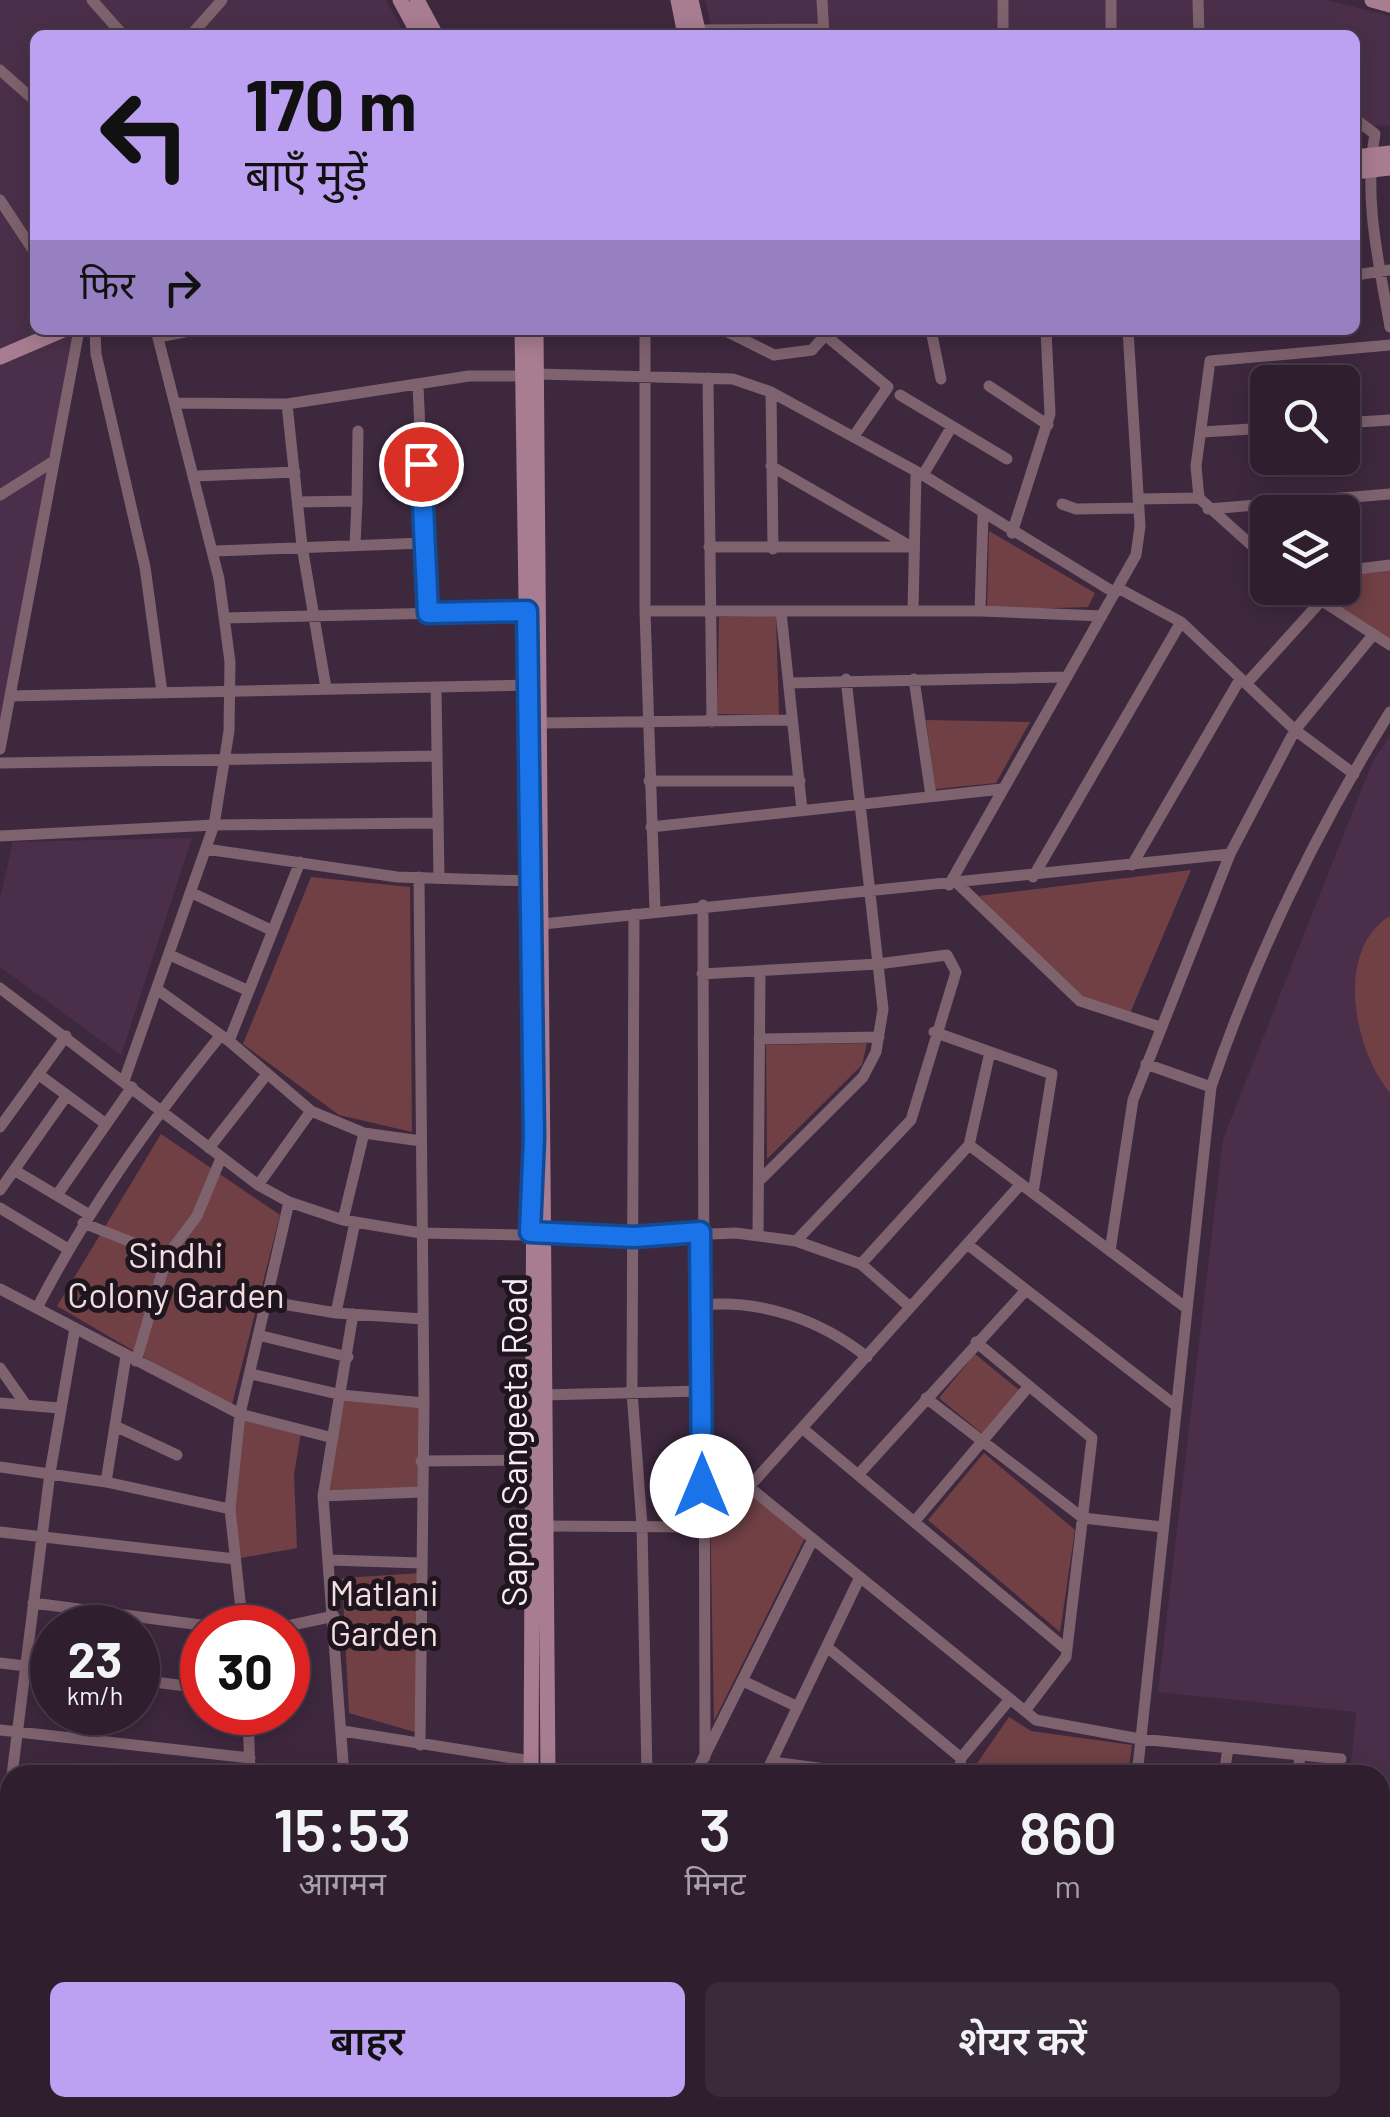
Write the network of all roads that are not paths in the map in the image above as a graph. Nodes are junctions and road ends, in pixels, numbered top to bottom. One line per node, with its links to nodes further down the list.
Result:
1 (222, 0): 14 (street)
2 (400, 0): 15 (main road)
3 (416, 0): 16 (main road)
4 (678, 0): 17 (main road)
5 (691, 0): 18 (main road)
6 (822, 0): 19 (street)
7 (1004, 0): 20 (street)
8 (1111, 0): 21 (street)
9 (1198, 0): 22 (street)
10 (1372, 0): 12 (main road)
11 (98, 2): 13 (street)
12 (1390, 5)
13 (118, 30)
14 (195, 30)
15 (417, 30)
16 (433, 30)
17 (693, 30)
18 (694, 30)
19 (824, 30)
20 (1003, 30)
21 (1112, 30)
22 (1198, 30)
23 (0, 70): 24 (street)
24 (30, 96)
25 (1360, 123): 27 (street)
26 (1390, 153): 27 (main road)
27 (1363, 163): 28 (main road); 31 (street)
28 (1390, 168)
29 (0, 200): 30 (street)
30 (30, 245)
31 (1385, 271): 32 (street); 33 (street)
32 (1360, 274)
33 (1390, 326)
34 (51, 335): 48 (main road)
35 (78, 335): 68 (street)
36 (95, 335): 118 (street)
37 (157, 335): 57 (street)
38 (523, 335): 50 (main road, Sapna Sangeeta Road)
39 (535, 335): 50 (main road, Sapna Sangeeta Road)
40 (645, 335): 49 (street)
41 (734, 335): 42 (street)
42 (824, 335)
43 (830, 335): 66 (street)
44 (931, 335): 52 (street)
45 (1046, 335): 61 (street)
46 (1128, 335): 79 (street)
47 (1390, 346): 65 (street)
48 (0, 357)
49 (645, 374): 50 (street); 51 (street); 97 (street)
50 (530, 375): 53 (street); 96 (main road, Sapna Sangeeta Road); 123 (main road, Sapna Sangeeta Road)
51 (708, 378): 55 (street); 87 (street)
52 (941, 379)
53 (418, 386): 58 (street); 83 (street)
54 (989, 386): 61 (street)
55 (771, 392): 66 (street); 69 (street)
56 (900, 396): 62 (street)
57 (177, 403): 58 (street); 72 (street)
58 (287, 404): 70 (street)
59 (1390, 420): 60 (street)
60 (1360, 422)
61 (1048, 425): 82 (street)
62 (951, 428): 67 (street); 71 (street)
63 (1250, 429): 65 (street)
64 (358, 432): 76 (street)
65 (1202, 432): 75 (street)
66 (854, 436): 71 (street)
67 (1007, 459)
68 (54, 461): 74 (street); 119 (street)
69 (771, 466): 88 (street); 89 (street)
70 (295, 472): 72 (street); 77 (street)
71 (920, 475): 81 (street); 88 (street)
72 (196, 476): 90 (street)
73 (1390, 494): 80 (street)
74 (0, 495)
75 (1199, 498): 79 (street); 80 (street)
76 (357, 501): 77 (street); 84 (street)
77 (298, 502): 86 (street)
78 (1062, 504): 79 (street)
79 (1138, 504): 93 (street)
80 (1208, 509): 85 (street)
81 (982, 515): 82 (street); 99 (street)
82 (1012, 533): 93 (street)
83 (424, 543): 84 (street); 101 (street)
84 (355, 544): 86 (street)
85 (1250, 545)
86 (302, 546): 90 (street); 105 (street)
87 (709, 547): 89 (street); 102 (street)
88 (913, 547): 89 (street); 98 (street)
89 (773, 549)
90 (214, 551): 104 (street)
91 (1390, 564): 92 (street)
92 (1360, 568)
93 (1116, 591): 103 (street); 106 (street)
94 (1316, 605): 112 (street)
95 (1326, 605): 107 (street)
96 (527, 611): 101 (street); 114 (main road, Sapna Sangeeta Road)
97 (646, 611): 102 (street); 124 (street)
98 (913, 611): 99 (street); 100 (street)
99 (980, 611): 103 (street)
100 (781, 612): 102 (street); 113 (street)
101 (428, 613): 105 (street)
102 (712, 614): 122 (street)
103 (1102, 616): 109 (street)
104 (224, 618): 105 (street); 117 (street)
105 (316, 618): 116 (street)
106 (1181, 622): 112 (street); 145 (street)
107 (1372, 634): 108 (street); 125 (street)
108 (1390, 645)
109 (1064, 677): 111 (street); 133 (street)
110 (846, 679): 111 (street); 113 (street); 135 (street)
111 (914, 679): 134 (street)
112 (1243, 681): 125 (street); 144 (street)
113 (789, 684): 121 (street)
114 (528, 686): 115 (street); 148 (main road, Sapna Sangeeta Road)
115 (436, 687): 116 (street); 127 (street)
116 (326, 688): 117 (street)
117 (230, 690): 118 (street); 128 (street)
118 (162, 692): 119 (street)
119 (10, 696): 126 (street)
120 (1390, 712): 130 (street)
121 (792, 720): 122 (street); 132 (street)
122 (712, 722): 124 (street)
123 (542, 723): 124 (street); 155 (main road, Sapna Sangeeta Road)
124 (649, 723): 131 (street)
125 (1295, 730): 130 (street); 142 (street)
126 (0, 750)
127 (436, 756): 128 (street); 137 (street)
128 (225, 759): 129 (street); 138 (street)
129 (0, 763)
130 (1354, 774): 175 (street)
131 (650, 780): 132 (street); 139 (street)
132 (800, 781): 136 (street)
133 (1002, 789): 134 (street); 149 (street)
134 (931, 796): 135 (street)
135 (863, 801): 136 (street); 150 (street)
136 (802, 810): 139 (street)
137 (436, 823): 138 (street); 147 (street)
138 (214, 825): 140 (street); 141 (street)
139 (652, 827): 153 (street)
140 (0, 836)
141 (206, 849): 143 (street); 151 (street)
142 (1230, 854): 144 (street); 164 (street)
143 (300, 862): 146 (street); 156 (street)
144 (1132, 865): 145 (street)
145 (1034, 877): 149 (street)
146 (418, 878): 147 (street); 182 (street)
147 (438, 878): 148 (street)
148 (530, 880): 155 (main road, Sapna Sangeeta Road)
149 (954, 884): 150 (street); 164 (street)
150 (869, 888): 152 (street); 158 (street)
151 (192, 892): 156 (street); 157 (street)
152 (702, 905): 153 (street); 160 (street)
153 (655, 911): 154 (street)
154 (634, 914): 155 (street); 201 (street)
155 (537, 924): 197 (main road, Sapna Sangeeta Road)
156 (272, 930): 163 (street)
157 (170, 955): 162 (street); 163 (street)
158 (878, 964): 159 (street); 165 (street); 167 (street)
159 (760, 972): 160 (street); 169 (street)
160 (702, 974): 198 (street)
161 (0, 988): 166 (street)
162 (158, 990): 168 (street); 174 (street)
163 (249, 991): 168 (street)
164 (1160, 1027): 171 (street)
165 (934, 1032): 170 (street); 202 (street)
166 (66, 1036): 172 (street); 174 (street)
167 (879, 1037): 169 (street); 187 (street)
168 (225, 1038): 173 (street); 177 (street)
169 (759, 1039): 187 (street)
170 (990, 1052): 183 (street); 191 (street)
171 (1146, 1064): 175 (street); 205 (street)
172 (38, 1074): 176 (street); 180 (street)
173 (267, 1074): 178 (street); 184 (street)
174 (128, 1084): 177 (street); 179 (street)
175 (1210, 1087): 214 (street)
176 (67, 1096): 179 (street); 186 (street)
177 (161, 1109): 184 (street); 195 (street)
178 (311, 1111): 181 (street); 189 (street)
179 (106, 1124): 192 (street)
180 (0, 1127)
181 (364, 1133): 182 (street); 196 (street)
182 (421, 1141): 199 (street)
183 (970, 1145): 188 (street); 207 (street)
184 (208, 1148): 185 (street)
185 (221, 1158): 189 (street); 206 (street)
186 (14, 1170): 190 (street); 192 (street)
187 (761, 1179): 200 (street)
188 (1021, 1184): 191 (street); 203 (street)
189 (258, 1185): 193 (street)
190 (0, 1190)
191 (1034, 1193): 205 (street)
192 (57, 1195): 195 (street)
193 (289, 1202): 196 (street); 210 (street)
194 (0, 1208): 204 (street)
195 (85, 1219): 204 (street); 206 (street)
196 (349, 1221): 199 (street); 215 (street)
197 (538, 1232): 199 (street); 201 (street); 230 (main road, Sapna Sangeeta Road); 243 (main road, Sapna Sangeeta Road)
198 (700, 1232): 200 (street); 201 (street); 211 (street)
199 (421, 1233): 217 (street)
200 (758, 1236): 202 (street)
201 (634, 1237): 228 (street)
202 (796, 1241): 207 (street)
203 (967, 1244): 209 (street); 212 (street)
204 (68, 1249): 213 (street)
205 (1110, 1251): 214 (street)
206 (167, 1256): 223 (street)
207 (861, 1264): 212 (street)
208 (0, 1289): 213 (street)
209 (1026, 1290): 220 (street); 235 (street)
210 (265, 1300): 215 (street); 219 (street)
211 (701, 1304): 222 (street); 227 (street)
212 (910, 1307): 222 (street)
213 (37, 1308): 218 (street)
214 (1185, 1308): 235 (street)
215 (336, 1312): 216 (street)
216 (353, 1314): 217 (street); 221 (street)
217 (423, 1319): 233 (street)
218 (75, 1328): 223 (street); 236 (street)
219 (258, 1335): 221 (street); 225 (street)
220 (976, 1342): 226 (street); 231 (street)
221 (348, 1357): 229 (street)
222 (867, 1357): 239 (street)
223 (131, 1358): 237 (street); 238 (street)
224 (0, 1368): 234 (street)
225 (251, 1374): 229 (street); 237 (street)
226 (1029, 1386): 241 (street); 254 (street)
227 (701, 1391): 228 (street); 249 (street)
228 (632, 1392): 230 (street); 257 (street)
229 (342, 1394): 233 (street); 240 (street)
230 (542, 1395): 256 (main road, Sapna Sangeeta Road)
231 (926, 1398): 241 (street); 247 (street)
232 (0, 1403): 234 (street)
233 (424, 1403): 244 (street)
234 (26, 1405): 236 (street)
235 (1175, 1405): 259 (street)
236 (59, 1408): 246 (street)
237 (240, 1414): 240 (street); 253 (street)
238 (115, 1426): 242 (street); 248 (street)
239 (802, 1428): 247 (street); 250 (street)
240 (332, 1438): 252 (street)
241 (982, 1441): 254 (street); 255 (street)
242 (176, 1455)
243 (530, 1460): 244 (street); 256 (main road, Sapna Sangeeta Road)
244 (421, 1461): 251 (street)
245 (0, 1467): 246 (street)
246 (50, 1474): 248 (street); 261 (street)
247 (858, 1475): 255 (street)
248 (106, 1482): 253 (street)
249 (702, 1486): 250 (street); 258 (street)
250 (749, 1488): 262 (street)
251 (421, 1492): 252 (street); 265 (street)
252 (323, 1496): 264 (street)
253 (230, 1509): 263 (street)
254 (1082, 1518): 259 (street); 273 (street)
255 (914, 1522): 273 (street)
256 (537, 1526): 257 (street); 298 (main road, Sapna Sangeeta Road); 299 (main road, Sapna Sangeeta Road)
257 (642, 1526): 258 (street); 300 (street)
258 (702, 1527): 289 (street)
259 (1162, 1527): 285 (street)
260 (0, 1532): 261 (street)
261 (43, 1537): 263 (street); 267 (street)
262 (813, 1539): 266 (street); 277 (street)
263 (236, 1559): 268 (street)
264 (330, 1560): 265 (street); 269 (street)
265 (420, 1564): 286 (street)
266 (860, 1577): 272 (street); 278 (street)
267 (33, 1603): 271 (street); 275 (street)
268 (240, 1605)
269 (334, 1616): 270 (street); 282 (street)
270 (310, 1621)
271 (180, 1622)
272 (826, 1647): 279 (street); 291 (street)
273 (1067, 1650): 280 (street)
274 (0, 1663): 275 (street)
275 (26, 1666): 276 (street); 283 (street)
276 (30, 1666)
277 (742, 1681): 279 (street); 289 (street)
278 (1010, 1699): 280 (street); 291 (street)
279 (798, 1708): 293 (street)
280 (1025, 1711): 285 (street)
281 (0, 1730): 283 (street)
282 (343, 1731): 286 (street); 296 (street)
283 (18, 1732): 290 (street); 294 (street)
284 (249, 1735): 290 (street)
285 (1140, 1739): 287 (street); 305 (street)
286 (420, 1745): 297 (street)
287 (1228, 1748): 288 (street); 306 (street)
288 (1300, 1755): 292 (street); 307 (street)
289 (705, 1756): 301 (street)
290 (250, 1758): 295 (street)
291 (962, 1758): 304 (street)
292 (1342, 1759)
293 (772, 1762): 302 (street); 303 (street)
294 (13, 1765)
295 (250, 1765)
296 (344, 1765)
297 (516, 1765)
298 (530, 1765)
299 (548, 1765)
300 (647, 1765)
301 (701, 1765)
302 (770, 1765)
303 (795, 1765)
304 (961, 1765)
305 (1138, 1765)
306 (1225, 1765)
307 (1299, 1765)

